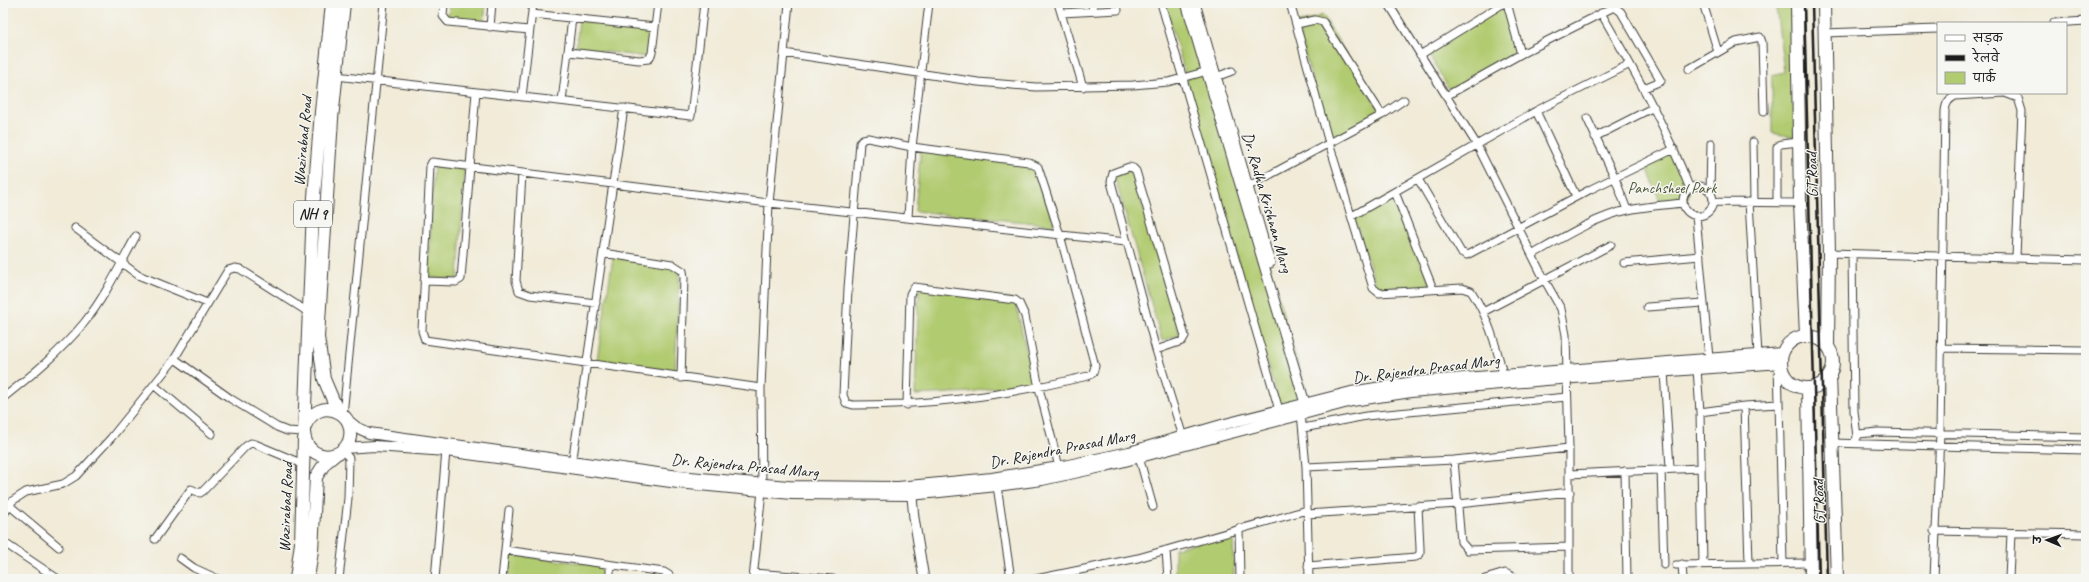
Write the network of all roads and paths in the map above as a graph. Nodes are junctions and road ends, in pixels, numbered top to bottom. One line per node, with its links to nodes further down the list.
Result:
1 (332, 3): 116 (highway, Wazirabad Road / NH 9)
2 (344, 3): 46 (highway, Wazirabad Road / NH 9)
3 (384, 3): 48 (street)
4 (444, 3): 31 (street)
5 (492, 3): 31 (street)
6 (533, 3): 26 (street)
7 (658, 3): 32 (street)
8 (704, 3): 59 (street)
9 (789, 3): 38 (street)
10 (929, 3): 44 (street)
11 (1058, 3): 24 (street)
12 (1091, 3): 23 (street)
13 (1161, 3): 47 (street)
14 (1186, 3): 45 (street)
15 (1195, 3): 45 (street, Dr. Radha Krishnan Marg)
16 (1290, 3): 30 (street)
17 (1388, 3): 40 (street)
18 (1506, 3): 39 (street); 40 (street)
19 (1703, 3): 37 (street)
20 (1797, 3): 66 (highway, GT Road)
21 (1824, 3): 35 (highway, GT Road)
22 (1118, 10): 23 (street)
23 (1094, 11): 24 (street)
24 (1062, 13): 49 (street)
25 (1601, 13): 39 (street); 41 (street); 50 (street)
26 (532, 14): 27 (street); 34 (street)
27 (572, 18): 32 (street); 36 (street)
28 (2086, 21): 29 (street)
29 (2067, 22)
30 (1297, 24): 62 (street); 67 (street)
31 (490, 26): 34 (street)
32 (655, 27): 36 (street)
33 (1937, 29): 35 (street)
34 (529, 30): 55 (street)
35 (1824, 33): 99 (highway, GT Road)
36 (569, 52): 57 (street)
37 (1718, 52): 42 (street); 61 (street)
38 (784, 53): 44 (street); 85 (street)
39 (1522, 54): 54 (street)
40 (1420, 55): 54 (street)
41 (1630, 64): 50 (street); 60 (street)
42 (1689, 69)
43 (1232, 71): 45 (street)
44 (920, 72): 49 (street); 70 (street)
45 (1213, 73): 47 (street); 77 (street, Dr. Radha Krishnan Marg); 143 (street)
46 (336, 76): 48 (street); 146 (highway, Wazirabad Road / NH 9)
47 (1182, 79): 49 (street); 144 (street)
48 (376, 80): 51 (street); 146 (street)
49 (1083, 87)
50 (1644, 88): 58 (street)
51 (476, 92): 55 (street); 72 (street)
52 (1988, 94): 103 (street)
53 (2008, 94): 105 (street)
54 (1446, 96): 69 (street)
55 (522, 97): 57 (street)
56 (1404, 100): 62 (street)
57 (562, 101): 59 (street)
58 (1654, 107): 64 (street); 71 (street)
59 (624, 108): 76 (street)
60 (1536, 111): 69 (street); 81 (street)
61 (1764, 111)
62 (1382, 116): 67 (street)
63 (1587, 118): 64 (street)
64 (1595, 137): 74 (street)
65 (1753, 142): 83 (street)
66 (1799, 142): 84 (street); 87 (highway, GT Road)
67 (1328, 143): 77 (street); 90 (street)
68 (1711, 143): 80 (street)
69 (1477, 145): 75 (street); 94 (street)
70 (912, 147): 89 (street); 92 (street); 95 (street)
71 (1674, 149): 74 (street); 78 (street)
72 (469, 167): 73 (street); 110 (street); 110 (street)
73 (522, 173): 76 (street); 113 (street)
74 (1615, 178): 81 (street); 88 (street)
75 (1418, 179): 79 (street); 94 (street)
76 (613, 184): 85 (street); 100 (street)
77 (1247, 187): 143 (street, Dr. Radha Krishnan Marg)
78 (1690, 189): 80 (street); 86 (street)
79 (1395, 192): 90 (street); 111 (street)
80 (1710, 193): 82 (street)
81 (1576, 196): 94 (street)
82 (1713, 202): 83 (street); 91 (street)
83 (1752, 202): 84 (street); 123 (street)
84 (1777, 202): 87 (street)
85 (769, 203): 89 (street); 135 (street)
86 (1683, 203): 88 (street); 91 (street)
87 (1800, 203): 118 (highway, GT Road)
88 (1627, 210): 102 (street)
89 (854, 212): 92 (street); 140 (street)
90 (1352, 216): 111 (street)
91 (1696, 216): 104 (street)
92 (908, 218): 95 (street)
93 (75, 228): 107 (street)
94 (1519, 228): 102 (street)
95 (1060, 235): 97 (street); 136 (street)
96 (136, 236): 107 (street)
97 (1126, 242): 121 (street); 121 (street)
98 (1611, 244): 109 (street)
99 (1829, 253): 101 (street); 119 (highway, GT Road)
100 (603, 254): 113 (street); 133 (street)
101 (1852, 254): 103 (street); 153 (street)
102 (1532, 255): 109 (street)
103 (1943, 255): 105 (street); 120 (street)
104 (1700, 256): 108 (street); 114 (street)
105 (2016, 257): 106 (street)
106 (2086, 260)
107 (121, 263): 112 (street); 138 (street)
108 (1624, 263)
109 (1544, 279): 117 (street); 130 (street)
110 (424, 281): 127 (street)
111 (1433, 289): 117 (street)
112 (207, 303): 116 (street); 125 (street)
113 (596, 303): 127 (street)
114 (1703, 303): 115 (street); 124 (street)
115 (1647, 307)
116 (308, 312): 148 (highway, Wazirabad Road / NH 9)
117 (1483, 312): 131 (street)
118 (1806, 335): 119 (highway); 126 (highway)
119 (1828, 346): 132 (highway)
120 (1941, 348): 122 (street); 149 (street)
121 (1156, 350): 152 (street)
122 (2086, 350)
123 (1758, 355): 124 (main road, Dr. Rajendra Prasad Marg); 126 (main road, Dr. Rajendra Prasad Marg)
124 (1709, 358): 130 (main road, Dr. Rajendra Prasad Marg)
125 (175, 359): 134 (street); 148 (street)
126 (1780, 360): 128 (main road, Dr. Rajendra Prasad Marg); 137 (highway); 141 (street)
127 (586, 364): 133 (street); 163 (street)
128 (1697, 368): 129 (main road, Dr. Rajendra Prasad Marg); 145 (street)
129 (1664, 371): 130 (main road, Dr. Rajendra Prasad Marg); 165 (street)
130 (1566, 373): 131 (main road, Dr. Rajendra Prasad Marg); 139 (street); 143 (main road, Dr. Rajendra Prasad Marg)
131 (1503, 374): 143 (main road, Dr. Rajendra Prasad Marg)
132 (1830, 375): 137 (highway); 154 (highway, GT Road)
133 (681, 378): 135 (street)
134 (155, 386): 150 (street); 176 (street)
135 (761, 388): 172 (street)
136 (1039, 388): 140 (street); 140 (street); 168 (street)
137 (1808, 388): 195 (highway, GT Road)
138 (3, 398)
139 (1567, 398): 147 (street); 156 (street)
140 (907, 404)
141 (1779, 404): 142 (street); 194 (street)
142 (1744, 406): 145 (street); 193 (street)
143 (1306, 408): 144 (main road, Dr. Rajendra Prasad Marg); 147 (street); 152 (main road, Dr. Rajendra Prasad Marg)
144 (1279, 410): 152 (main road, Dr. Rajendra Prasad Marg)
145 (1700, 412): 166 (street)
146 (342, 415): 148 (highway); 158 (highway); 163 (main road, Dr. Rajendra Prasad Marg)
147 (1303, 428): 164 (street)
148 (304, 431): 158 (highway); 162 (highway, Wazirabad Road)
149 (1940, 433): 151 (street); 153 (street); 155 (street)
150 (212, 434)
151 (2086, 437)
152 (1184, 440): 160 (main road, Dr. Rajendra Prasad Marg); 168 (main road, Dr. Rajendra Prasad Marg)
153 (1856, 440): 154 (street); 155 (street)
154 (1832, 443): 223 (highway, GT Road)
155 (1939, 446): 157 (street); 183 (street)
156 (1569, 448): 161 (street); 170 (street)
157 (2086, 450)
158 (341, 451): 159 (main road, Dr. Rajendra Prasad Marg); 204 (highway, Wazirabad Road); 205 (street)
159 (446, 451): 163 (main road, Dr. Rajendra Prasad Marg); 206 (street)
160 (1139, 457): 168 (main road, Dr. Rajendra Prasad Marg); 177 (street)
161 (1454, 460): 164 (street); 175 (street)
162 (303, 464): 186 (street); 203 (highway, Wazirabad Road)
163 (572, 464): 172 (main road, Dr. Rajendra Prasad Marg)
164 (1306, 467): 180 (street)
165 (1670, 468): 166 (street); 167 (street)
166 (1700, 468): 196 (street)
167 (1661, 469): 169 (street); 197 (street)
168 (1060, 471): 171 (main road, Dr. Rajendra Prasad Marg); 173 (main road, Dr. Rajendra Prasad Marg)
169 (1625, 471): 170 (street); 220 (street)
170 (1569, 474): 174 (street)
171 (997, 486): 173 (main road, Dr. Rajendra Prasad Marg); 212 (street)
172 (762, 488): 173 (main road, Dr. Rajendra Prasad Marg); 200 (street)
173 (911, 490): 211 (street)
174 (1570, 492): 175 (street); 189 (street)
175 (1458, 504): 178 (street); 189 (street)
176 (9, 505): 181 (street); 188 (street)
177 (1153, 506)
178 (1418, 506): 180 (street); 199 (street)
179 (510, 510): 190 (street)
180 (1307, 512): 182 (street); 199 (street)
181 (3, 515)
182 (1239, 528): 191 (street); 215 (street)
183 (1934, 531): 184 (street); 224 (street)
184 (2011, 533): 185 (street); 225 (street)
185 (2086, 534)
186 (155, 539)
187 (3, 542): 201 (street)
188 (59, 547)
189 (1569, 547): 219 (street)
190 (505, 550): 198 (street); 207 (street)
191 (1166, 550): 213 (street); 214 (street)
192 (180, 558): 202 (street)
193 (1749, 563): 194 (street); 196 (street)
194 (1783, 563): 195 (street)
195 (1811, 563): 222 (highway, GT Road)
196 (1703, 564): 221 (street)
197 (1664, 565)
198 (610, 566): 208 (street); 209 (street)
199 (1308, 566): 216 (street)
200 (753, 576): 210 (street)
201 (58, 579)
202 (218, 579)
203 (296, 579)
204 (308, 579)
205 (339, 579)
206 (435, 579)
207 (502, 579)
208 (610, 579)
209 (670, 579)
210 (833, 579)
211 (924, 579)
212 (1012, 579)
213 (1036, 579)
214 (1168, 579)
215 (1240, 579)
216 (1309, 579)
217 (1485, 579): 218 (street)
218 (1518, 579)
219 (1569, 579)
220 (1627, 579)
221 (1683, 579)
222 (1811, 579)
223 (1837, 579)
224 (1934, 579)
225 (2009, 579)

